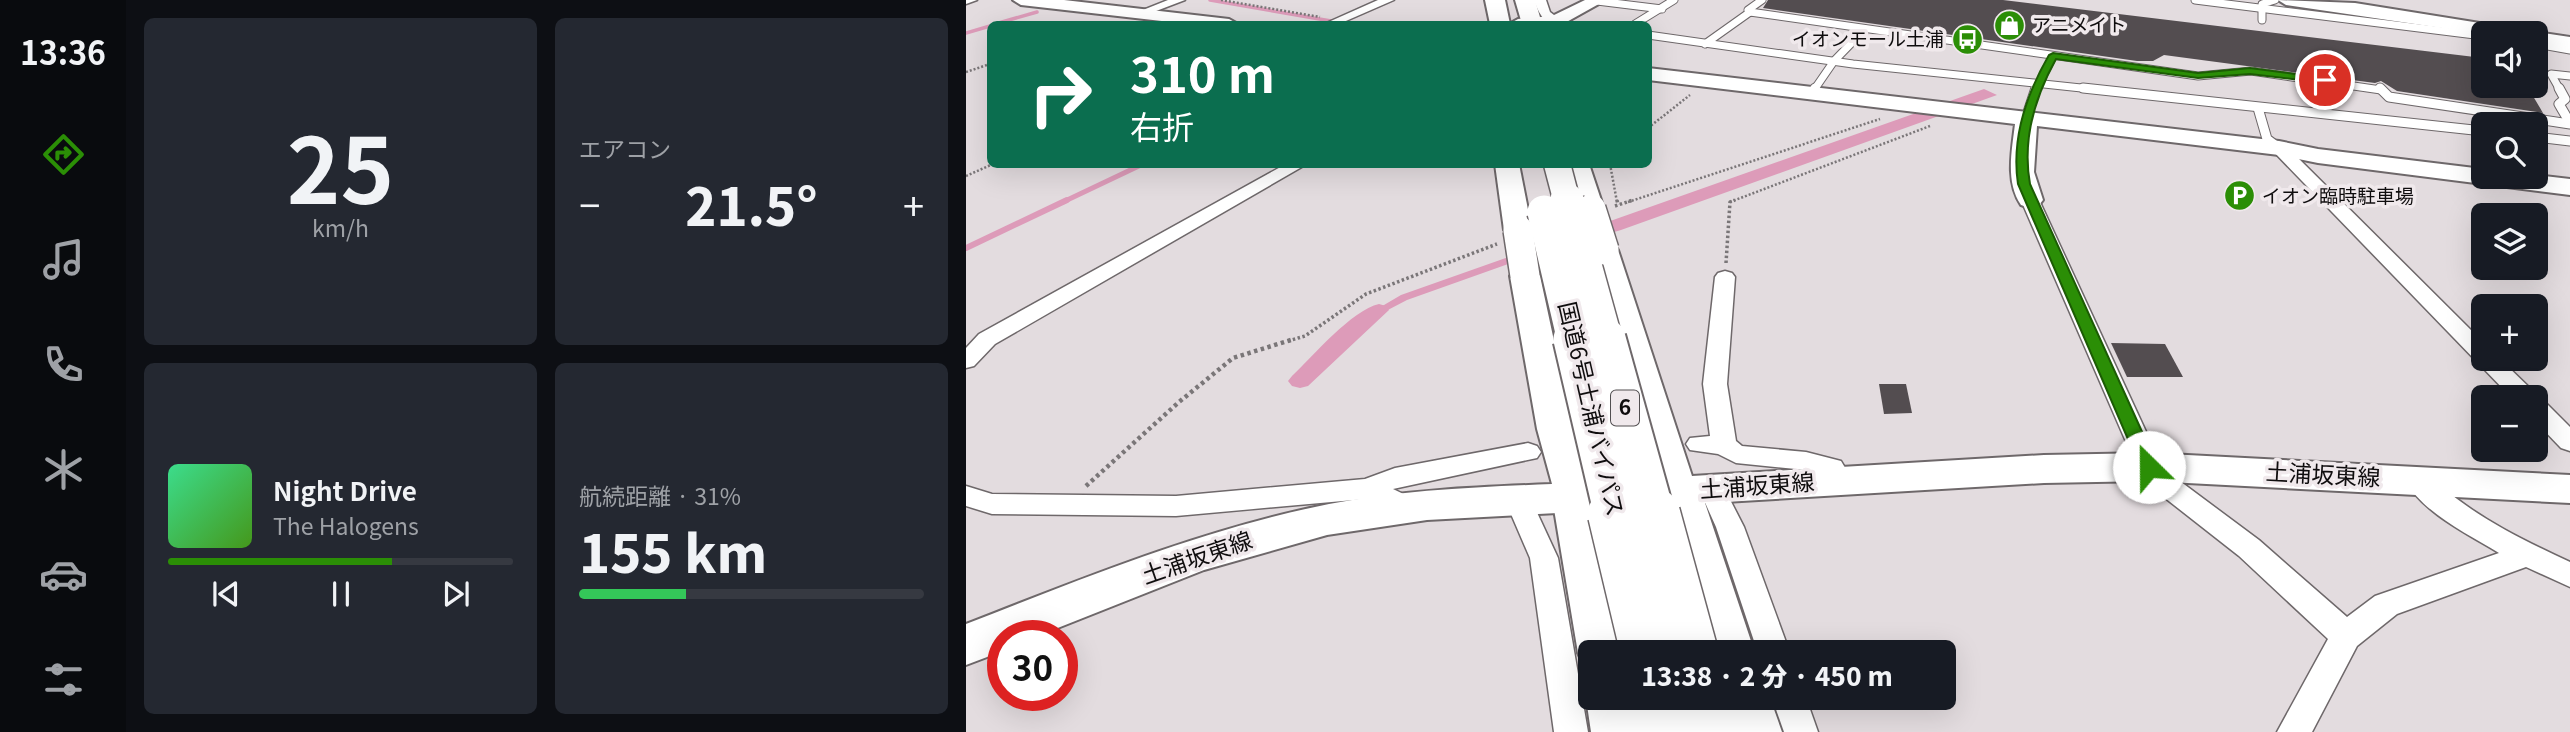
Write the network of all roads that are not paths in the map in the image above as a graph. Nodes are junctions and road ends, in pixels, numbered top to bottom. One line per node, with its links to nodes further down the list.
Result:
1 (971, 0): 16 (street)
2 (1021, 0): 20 (street)
3 (1179, 0): 20 (street)
4 (1388, 0): 23 (street)
5 (1481, 0): 24 (highway)
6 (1495, 0): 25 (highway)
7 (1511, 0): 26 (highway)
8 (1525, 0): 27 (highway)
9 (1540, 0): 28 (street)
10 (1598, 0): 18 (lane); 28 (street)
11 (1674, 0): 18 (lane)
12 (1762, 0): 19 (lane)
13 (2195, 0): 17 (lane)
14 (2275, 0): 17 (lane)
15 (2286, 0): 30 (street)
16 (966, 2)
17 (2261, 8): 21 (lane); 32 (lane)
18 (1662, 9): 29 (lane)
19 (1751, 12): 31 (lane); 36 (lane)
20 (1139, 14): 22 (street)
21 (2262, 20)
22 (1201, 21)
23 (1337, 21)
24 (1485, 21)
25 (1499, 21)
26 (1523, 21)
27 (1525, 21)
28 (1556, 21)
29 (1640, 21)
30 (2471, 27)
31 (1865, 29): 39 (lane); 40 (lane)
32 (2471, 34)
33 (1652, 36): 36 (lane)
34 (2548, 39): 35 (street)
35 (2570, 43)
36 (1705, 44): 40 (lane)
37 (2548, 46): 38 (lane)
38 (2570, 50)
39 (2053, 55): 43 (lane); 47 (lane)
40 (1834, 61): 43 (lane); 44 (lane)
41 (1652, 74): 44 (street)
42 (2570, 76): 47 (lane)
43 (2038, 83): 45 (lane); 46 (lane)
44 (1812, 93): 46 (street)
45 (2258, 108): 48 (lane); 51 (lane)
46 (2026, 118): 51 (street); 63 (street)
47 (2570, 124)
48 (2471, 130)
49 (2548, 139): 50 (lane)
50 (2569, 142)
51 (2279, 148): 52 (street); 59 (street); 65 (street)
52 (2471, 166)
53 (1292, 168): 66 (street)
54 (1507, 168): 81 (street, bridge)
55 (1534, 168): 88 (highway, 国道6号土浦バイパス / 6, bridge)
56 (1558, 168): 89 (highway, 国道6号土浦バイパス / 6, bridge)
57 (1579, 168): 79 (street, bridge)
58 (2548, 174): 60 (street)
59 (2471, 175)
60 (2570, 176)
61 (2548, 184): 62 (street)
62 (2570, 187)
63 (2030, 200): 74 (street)
64 (1725, 277): 72 (street)
65 (2471, 343)
66 (966, 361)
67 (2499, 371): 68 (street)
68 (2513, 385)
69 (2548, 420): 70 (street)
70 (2570, 442)
71 (1699, 444): 72 (street)
72 (1724, 445): 76 (street)
73 (1528, 452): 77 (street)
74 (2149, 467): 75 (street, 土浦坂東線); 76 (street, 土浦坂東線); 86 (street)
75 (2418, 480): 78 (street, 土浦坂東線); 84 (street)
76 (1840, 481): 79 (street, 土浦坂東線)
77 (1368, 489): 80 (street); 83 (street)
78 (2570, 489)
79 (1695, 490): 81 (street, 土浦坂東線); 90 (highway); 91 (street)
80 (966, 496)
81 (1575, 497): 82 (street, 土浦坂東線); 87 (highway)
82 (1518, 500): 83 (street, 土浦坂東線); 98 (street)
83 (1406, 507): 92 (street, 土浦坂東線)
84 (2526, 555): 85 (street); 86 (street)
85 (2570, 575)
86 (2346, 636): 104 (street)
87 (1602, 640)
88 (1644, 640)
89 (1688, 640)
90 (1725, 640)
91 (1769, 640)
92 (966, 645)
93 (1616, 710): 99 (highway)
94 (1660, 710): 100 (highway)
95 (1707, 710): 101 (highway)
96 (1746, 710): 102 (highway)
97 (1793, 710): 103 (street)
98 (1571, 732)
99 (1620, 732)
100 (1665, 732)
101 (1713, 732)
102 (1753, 732)
103 (1801, 732)
104 (2294, 732)

